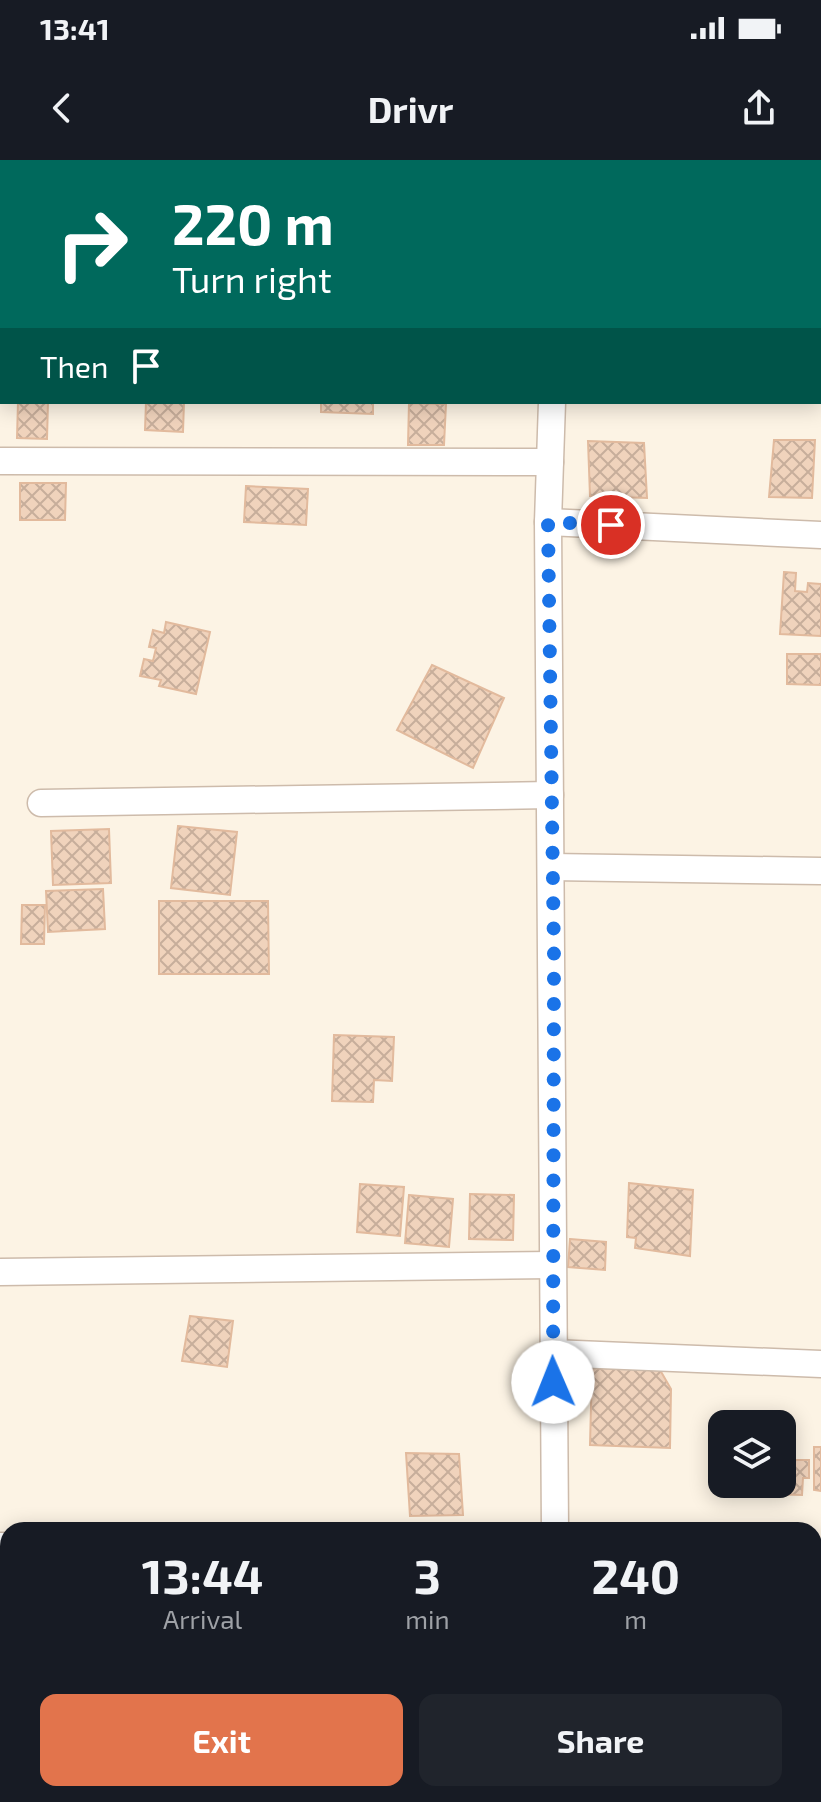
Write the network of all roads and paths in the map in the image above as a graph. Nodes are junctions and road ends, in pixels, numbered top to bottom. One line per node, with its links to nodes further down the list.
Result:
1 (552, 404): 3 (street)
2 (0, 461): 3 (street)
3 (550, 462): 4 (street)
4 (548, 522): 5 (street); 6 (street)
5 (821, 535)
6 (550, 795): 7 (street); 8 (street)
7 (41, 803)
8 (551, 867): 9 (street); 10 (street)
9 (821, 871)
10 (552, 1265): 11 (street); 12 (street)
11 (0, 1272)
12 (552, 1353): 13 (street); 14 (street)
13 (821, 1364)
14 (555, 1522)

